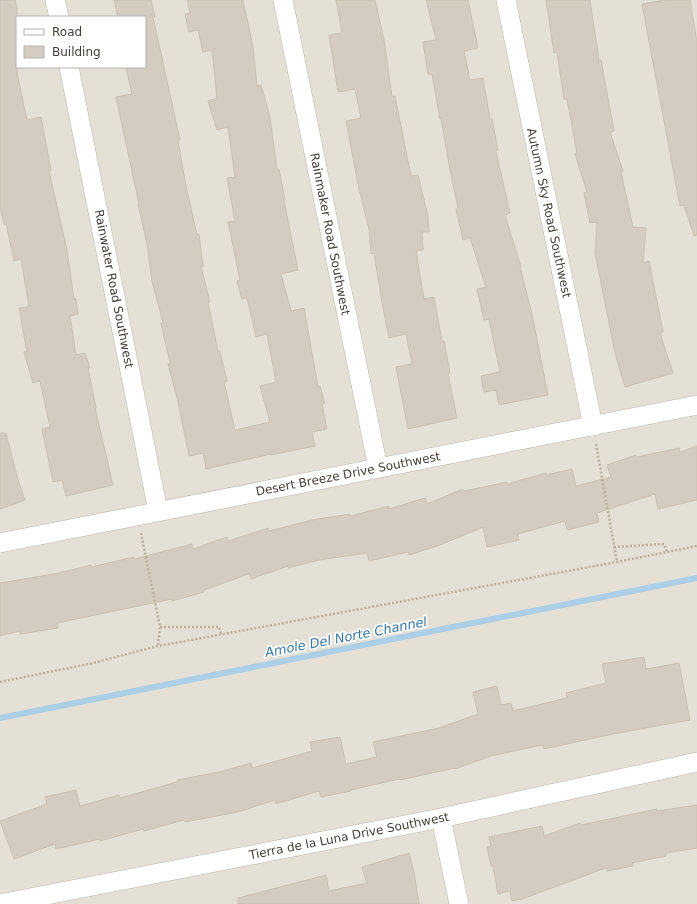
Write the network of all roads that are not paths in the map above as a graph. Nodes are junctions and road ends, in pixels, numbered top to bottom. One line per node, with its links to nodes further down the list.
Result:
1 (56, 0): 4 (street)
2 (283, 0): 8 (street, Rainmaker Road Southwest)
3 (506, 0): 7 (street, Autumn Sky Road Southwest)
4 (59, 16)
5 (69, 68): 9 (street, Rainwater Road Southwest)
6 (697, 404): 7 (street, Desert Breeze Drive Southwest)
7 (593, 426): 8 (street, Desert Breeze Drive Southwest)
8 (378, 468): 9 (street, Desert Breeze Drive Southwest)
9 (158, 511): 10 (street, Desert Breeze Drive Southwest)
10 (0, 543)
11 (697, 762): 12 (street, Tierra de la Luna Drive Southwest)
12 (441, 818): 13 (street, Tierra de la Luna Drive Southwest); 14 (street)
13 (0, 904)
14 (459, 904)

